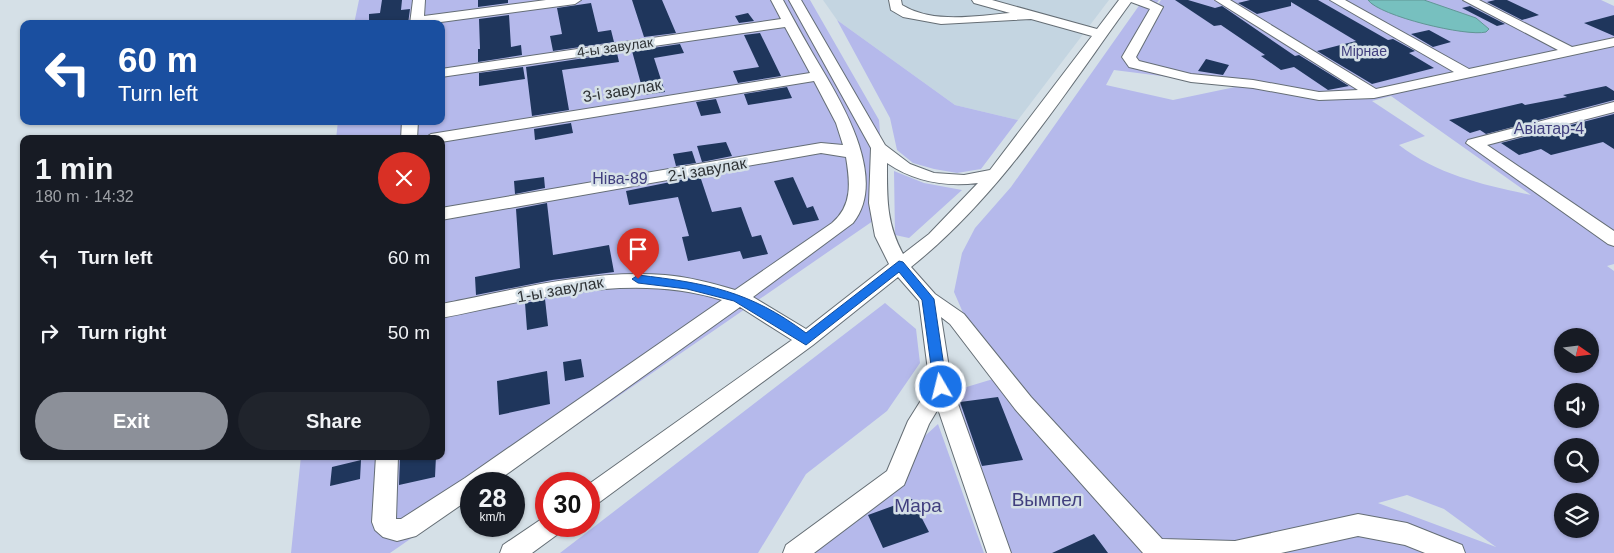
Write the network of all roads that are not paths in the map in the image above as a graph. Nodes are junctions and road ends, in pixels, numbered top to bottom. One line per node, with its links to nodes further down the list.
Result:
1 (419, 0): 12 (street)
2 (575, 0): 13 (street)
3 (777, 0): 14 (street)
4 (795, 0): 24 (street)
5 (895, 0): 11 (street)
6 (978, 0): 11 (street)
7 (1127, 0): 15 (street); 21 (street)
8 (1221, 0): 21 (lane)
9 (1336, 0): 19 (street)
10 (1469, 0): 17 (street)
11 (1031, 15): 15 (street)
12 (417, 20)
13 (431, 20)
14 (789, 22): 18 (street, 4-ы завулак); 20 (street)
15 (1100, 34): 26 (street)
16 (1614, 42): 17 (lane)
17 (1570, 51): 19 (lane)
18 (445, 72)
19 (1466, 74): 21 (lane)
20 (819, 76): 23 (street, 3-і завулак); 25 (street)
21 (1374, 94)
22 (1614, 107): 28 (street)
23 (445, 137)
24 (879, 148): 26 (street); 29 (street)
25 (854, 155): 27 (lane, 2-і завулак); 30 (street)
26 (996, 174): 29 (street)
27 (445, 213)
28 (1614, 240)
29 (899, 265): 31 (street); 33 (street)
30 (738, 298): 32 (street, 1-ы завулак); 33 (street, 1-ы завулак); 36 (lane)
31 (928, 299): 34 (street); 40 (street)
32 (445, 310)
33 (806, 340): 37 (street)
34 (941, 387): 42 (street); 43 (street)
35 (387, 460): 38 (street)
36 (491, 472)
37 (600, 489)
38 (460, 493)
39 (535, 536): 41 (street)
40 (1158, 552): 44 (street)
41 (512, 553)
42 (794, 553)
43 (999, 553)
44 (1453, 553)

